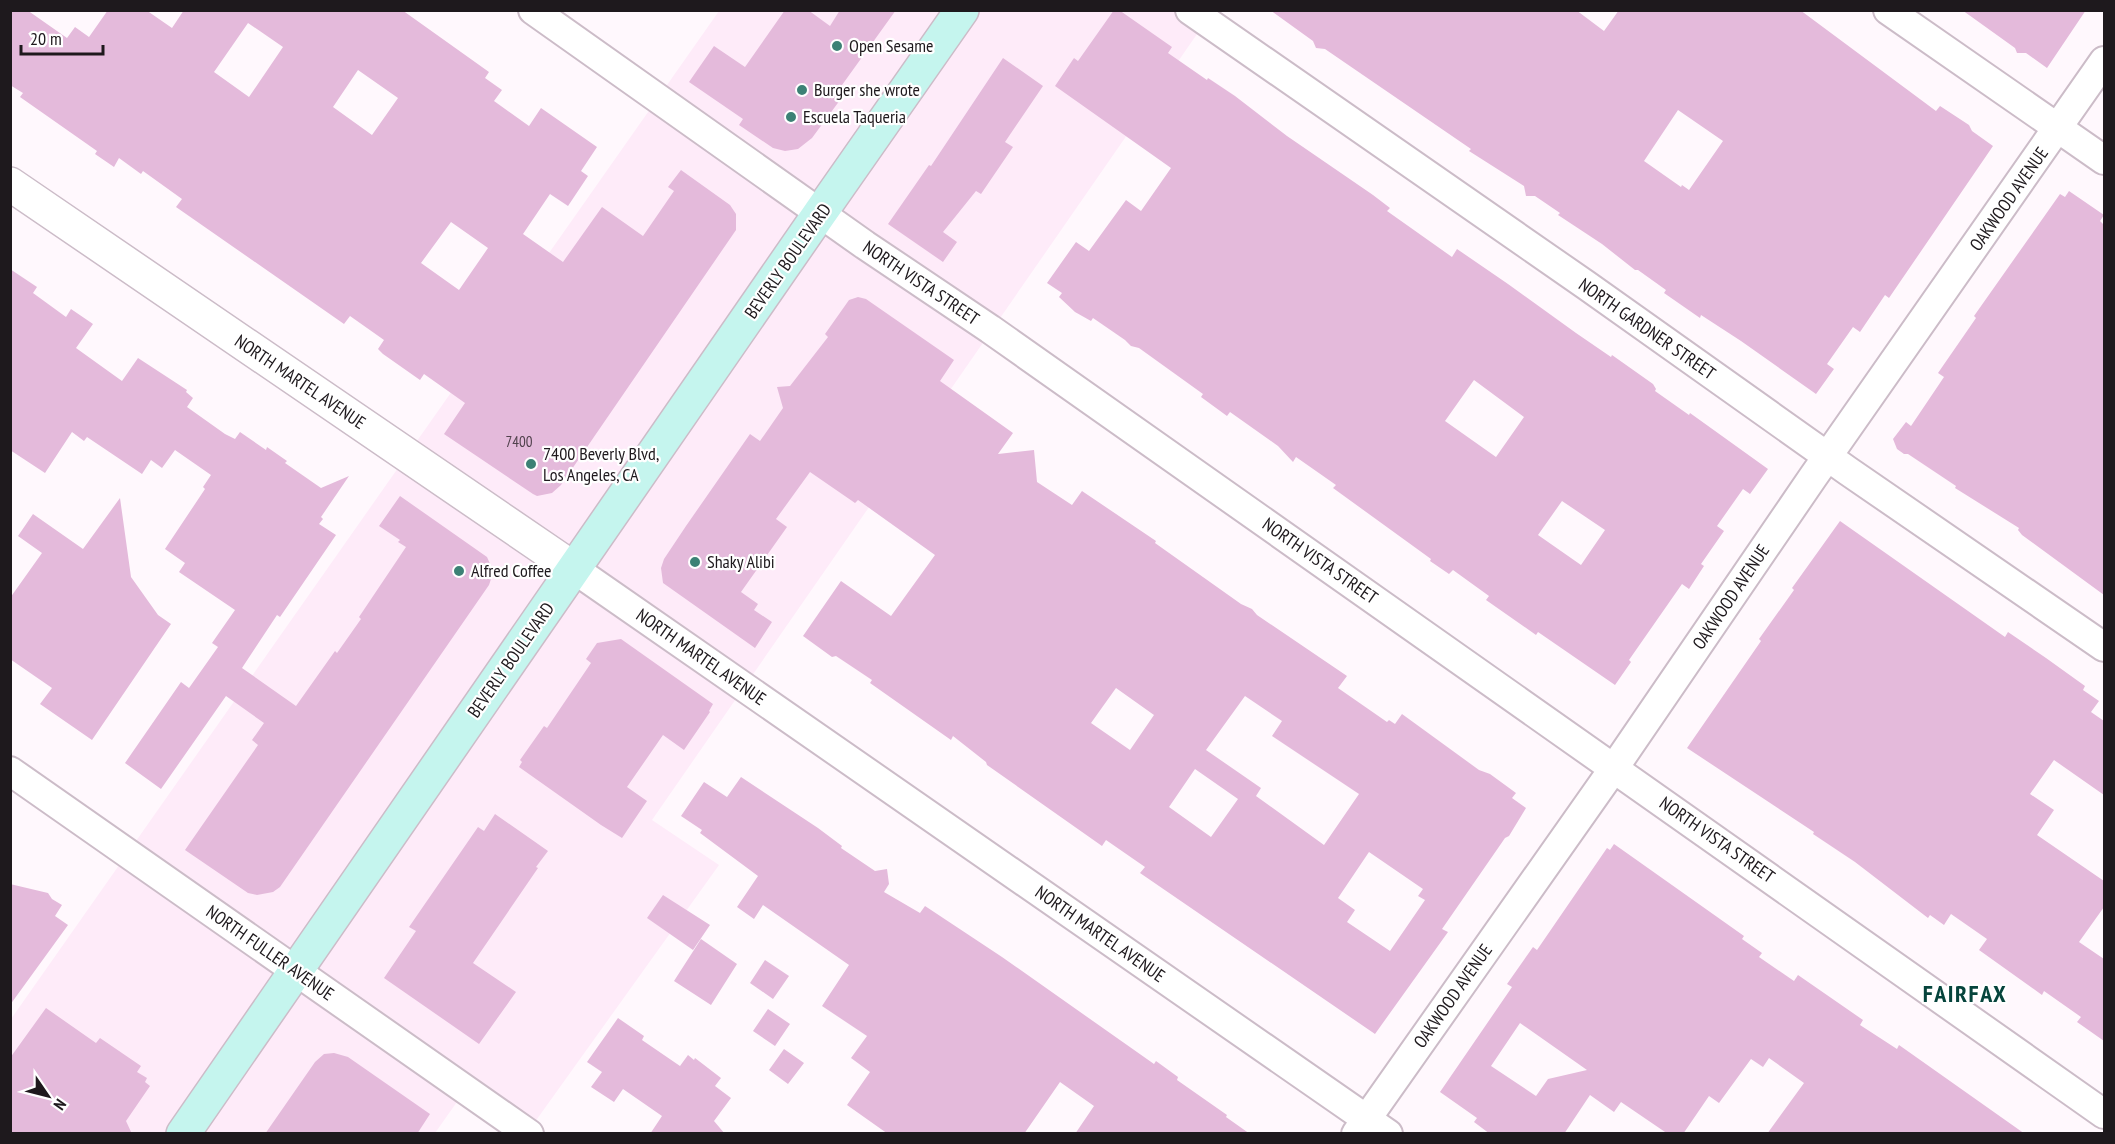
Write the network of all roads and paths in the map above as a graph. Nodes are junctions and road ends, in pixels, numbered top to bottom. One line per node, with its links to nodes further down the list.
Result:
1 (533, 10): 9 (street, NORTH VISTA STREET)
2 (962, 10): 9 (main road, BEVERLY BOULEVARD)
3 (1190, 10): 10 (street, NORTH GARDNER STREET)
4 (1888, 10): 6 (street)
5 (2104, 61): 6 (street, OAKWOOD AVENUE)
6 (2059, 128): 7 (street); 10 (street, OAKWOOD AVENUE)
7 (2104, 160)
8 (10, 184): 11 (street, NORTH MARTEL AVENUE)
9 (820, 213): 11 (main road, BEVERLY BOULEVARD); 13 (street, NORTH VISTA STREET)
10 (1827, 457): 12 (street, NORTH GARDNER STREET); 13 (street, OAKWOOD AVENUE)
11 (574, 569): 15 (main road, BEVERLY BOULEVARD); 17 (street, NORTH MARTEL AVENUE)
12 (2104, 647)
13 (1614, 768): 16 (street, NORTH VISTA STREET); 17 (street, OAKWOOD AVENUE)
14 (10, 771): 15 (street, NORTH FULLER AVENUE)
15 (296, 971): 18 (main road, BEVERLY BOULEVARD); 19 (street, NORTH FULLER AVENUE)
16 (2104, 1114)
17 (1370, 1128)
18 (183, 1134)
19 (530, 1134)

